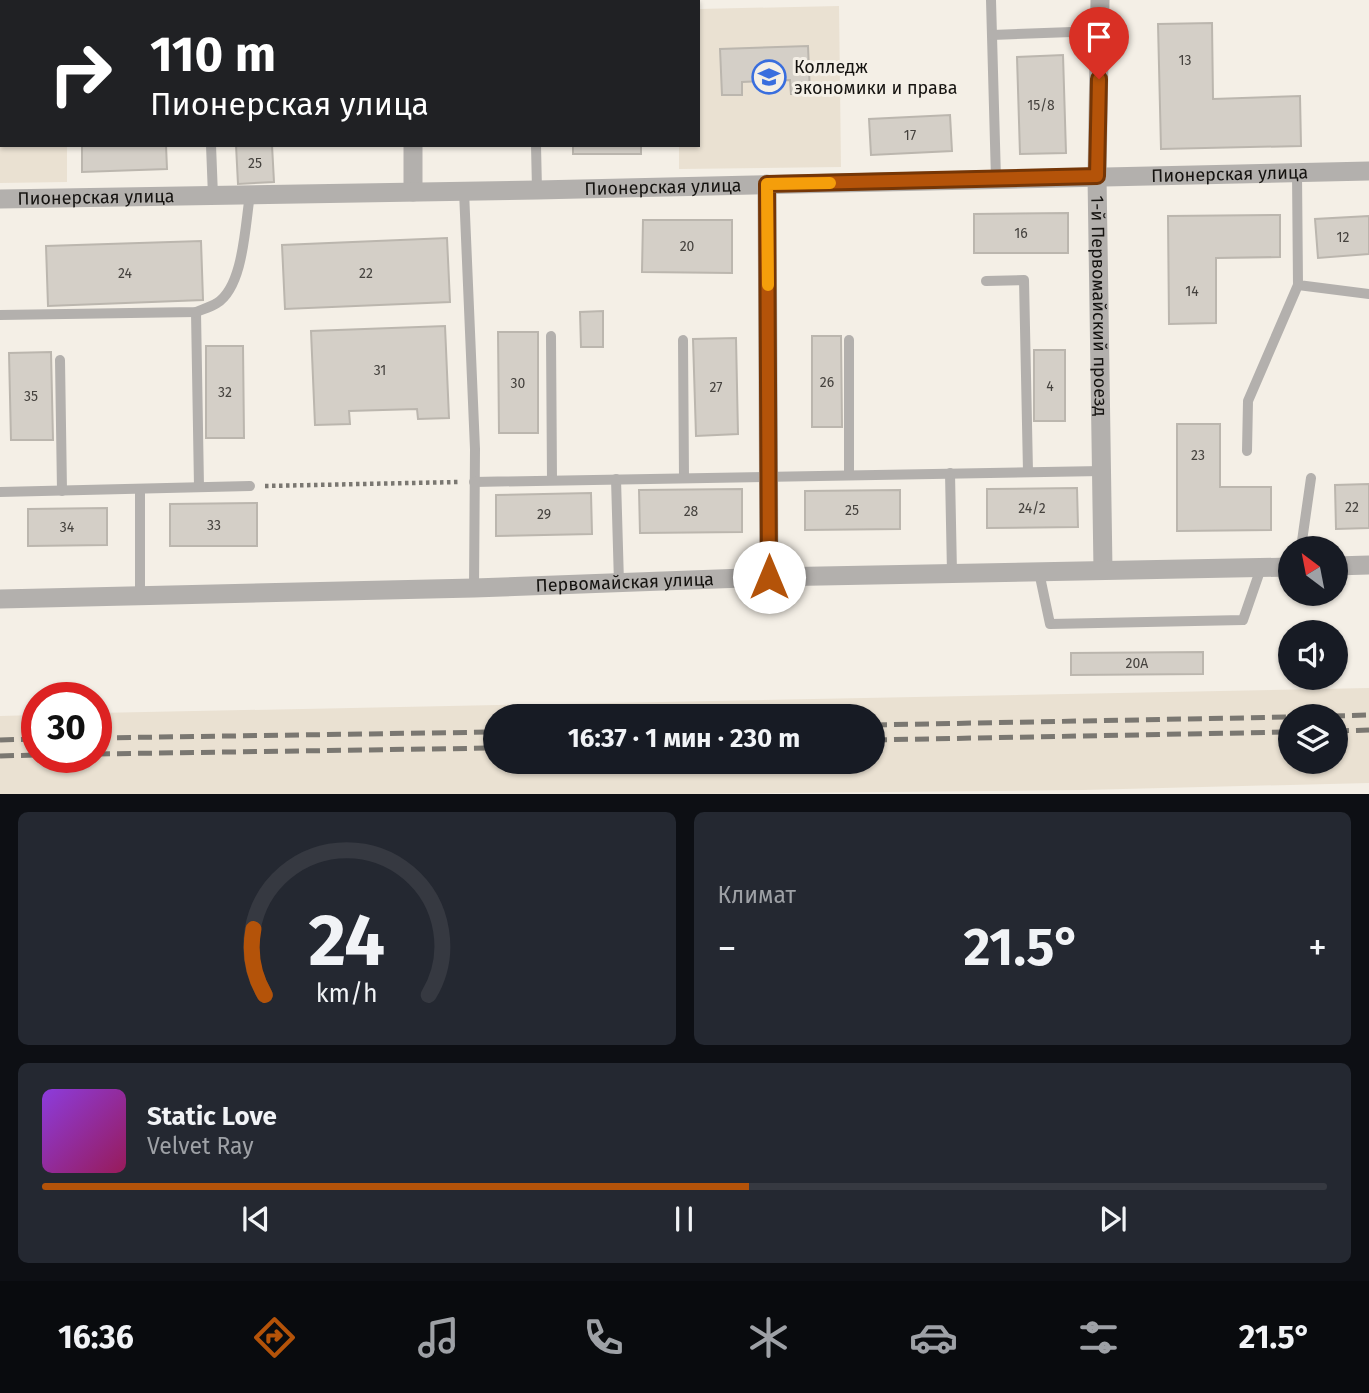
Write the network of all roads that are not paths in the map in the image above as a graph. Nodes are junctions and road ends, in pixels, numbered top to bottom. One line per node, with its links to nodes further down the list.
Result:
1 (991, 0): 4 (lane)
2 (1100, 0): 3 (street, 1-й Первомайский проезд)
3 (1100, 31): 4 (lane); 10 (street, 1-й Первомайский проезд)
4 (992, 35): 11 (lane)
5 (211, 147): 17 (lane)
6 (413, 147): 15 (street)
7 (536, 147): 13 (lane)
8 (1369, 172): 9 (street, Пионерская улица)
9 (1297, 173): 10 (street, Пионерская улица); 20 (lane)
10 (1097, 176): 11 (street, Пионерская улица); 29 (street, 1-й Первомайский проезд)
11 (996, 179): 12 (street, Пионерская улица)
12 (767, 184): 13 (street, Пионерская улица); 33 (street)
13 (537, 190): 14 (street, Пионерская улица)
14 (464, 191): 15 (street, Пионерская улица); 38 (lane)
15 (413, 192): 16 (street, Пионерская улица)
16 (250, 195): 17 (street, Пионерская улица); 22 (lane)
17 (213, 196): 18 (street, Пионерская улица)
18 (0, 199)
19 (986, 281): 30 (lane)
20 (1298, 285): 21 (lane); 28 (lane)
21 (1369, 294)
22 (196, 312): 23 (lane); 40 (lane)
23 (0, 315)
24 (551, 336): 37 (lane)
25 (683, 340): 34 (lane)
26 (849, 340): 32 (lane)
27 (60, 360): 42 (lane)
28 (1247, 451)
29 (1102, 471): 30 (lane); 49 (street, 1-й Первомайский проезд)
30 (1028, 472): 31 (lane)
31 (950, 474): 32 (lane); 51 (lane)
32 (849, 475): 33 (lane)
33 (769, 477): 34 (lane); 52 (street)
34 (684, 478): 36 (lane)
35 (1311, 478): 44 (lane)
36 (616, 479): 37 (lane); 53 (lane)
37 (552, 481): 38 (lane)
38 (474, 482): 54 (lane)
39 (250, 486): 40 (lane)
40 (199, 488): 41 (lane)
41 (140, 489): 42 (lane); 55 (lane)
42 (62, 491): 43 (lane)
43 (0, 492)
44 (1303, 536)
45 (1369, 565): 46 (street)
46 (1348, 566)
47 (1261, 567): 48 (street, Первомайская улица); 49 (street, Первомайская улица); 50 (lane)
48 (1278, 567)
49 (1103, 570): 50 (street, Первомайская улица)
50 (1039, 572): 51 (street, Первомайская улица)
51 (952, 573): 52 (street, Первомайская улица)
52 (769, 577): 53 (street, Первомайская улица)
53 (619, 583): 54 (street, Первомайская улица)
54 (474, 588): 55 (street, Первомайская улица)
55 (140, 596): 56 (street, Первомайская улица)
56 (0, 599)

